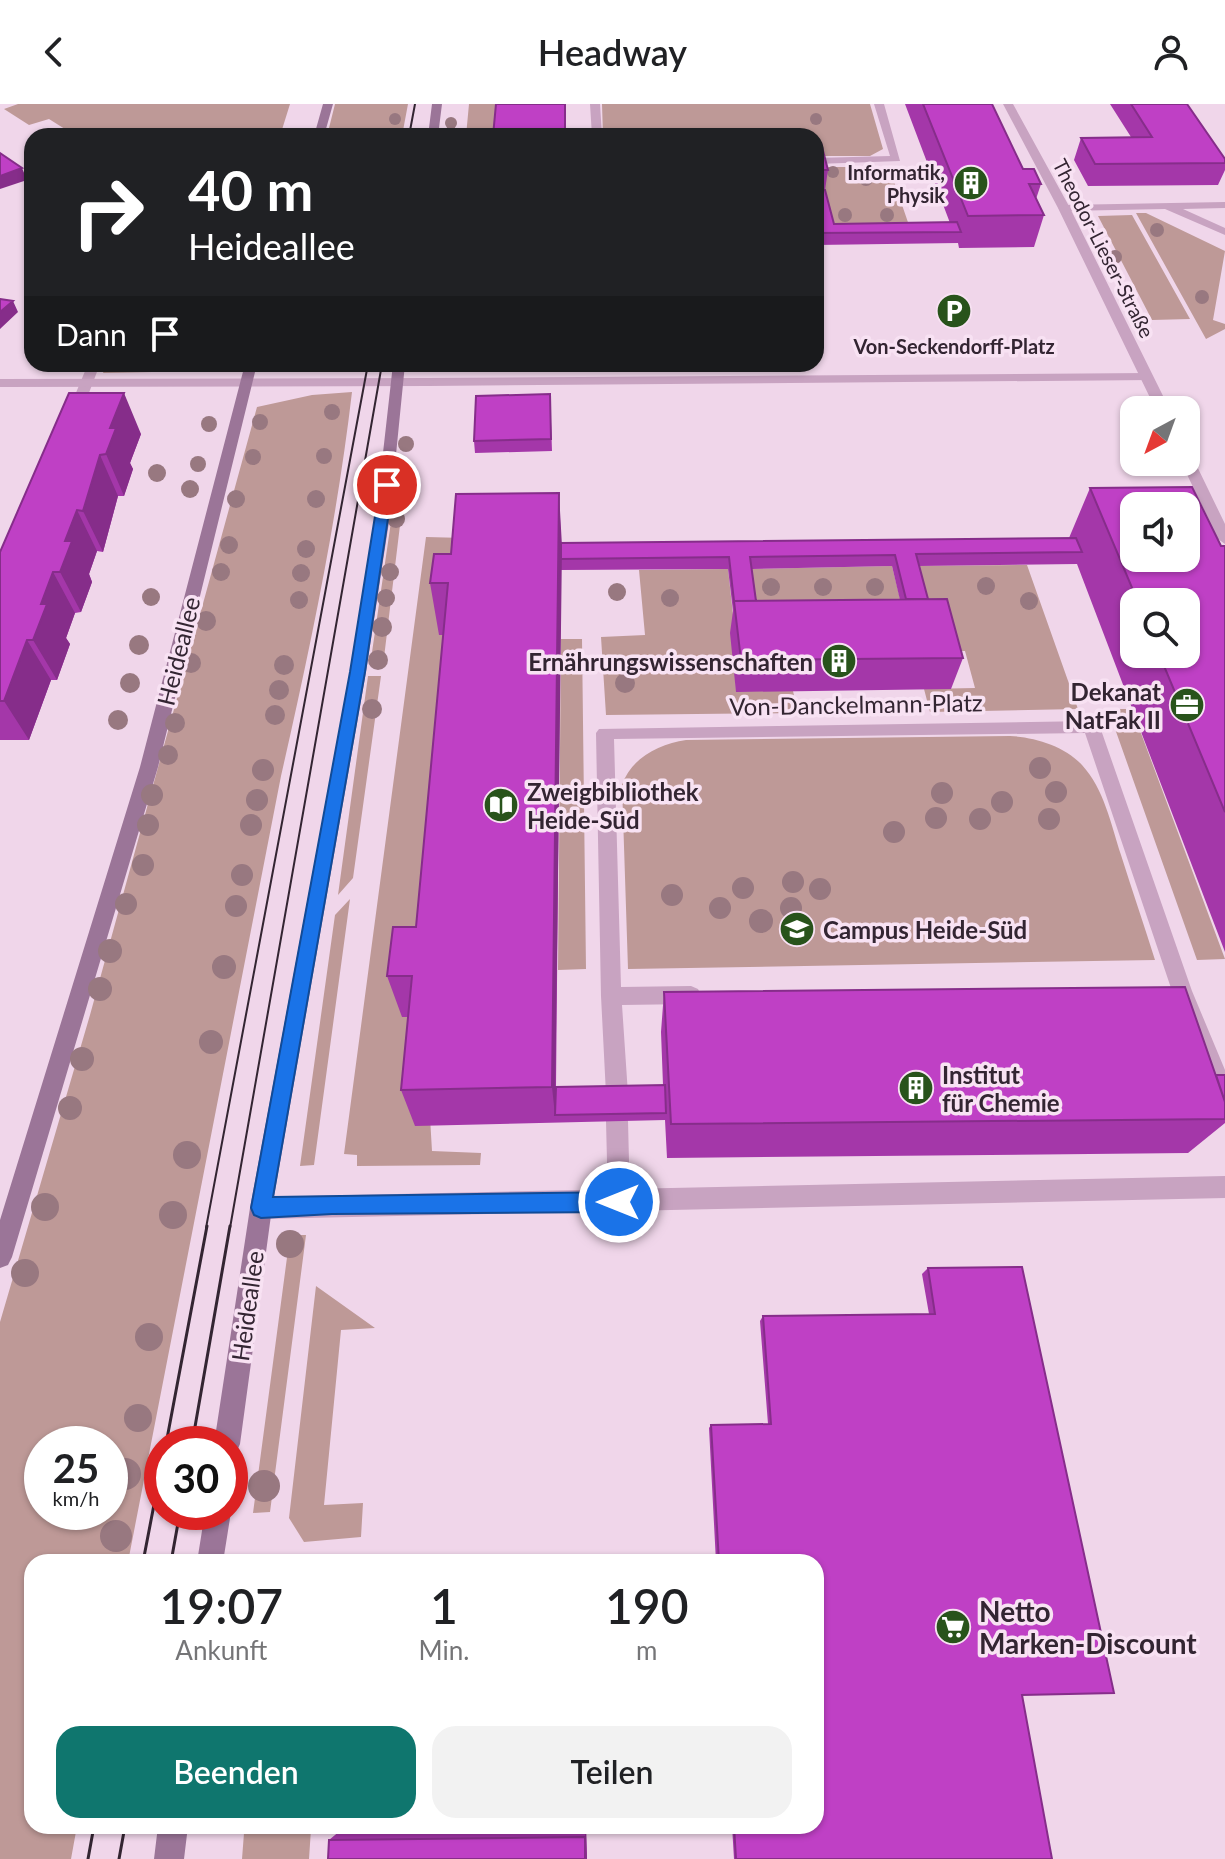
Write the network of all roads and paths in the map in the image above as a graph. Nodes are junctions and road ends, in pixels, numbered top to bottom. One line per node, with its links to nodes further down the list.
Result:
1 (328, 104): 6 (main road)
2 (437, 104): 7 (main road)
3 (595, 104): 8 (street)
4 (879, 104): 9 (street)
5 (1008, 104): 12 (street, Theodor-Lieser-Straße)
6 (321, 128)
7 (434, 128)
8 (596, 128)
9 (824, 161)
10 (1225, 205): 11 (street)
11 (1167, 206): 12 (street); 13 (street)
12 (1064, 208): 17 (street, Theodor-Lieser-Straße)
13 (1225, 232)
14 (91, 372): 21 (street)
15 (249, 372): 20 (main road, Heideallee)
16 (398, 372): 18 (main road, Heideallee)
17 (1147, 377): 18 (street); 22 (street, Theodor-Lieser-Straße)
18 (397, 382): 20 (street); 33 (main road, Heideallee)
19 (0, 383): 21 (street)
20 (246, 383): 21 (street); 34 (main road, Heideallee)
21 (87, 384): 23 (street)
22 (1156, 396)
23 (68, 428)
24 (1195, 476): 25 (street)
25 (1225, 539)
26 (706, 995): 27 (street)
27 (611, 996): 28 (street, Von-Danckelmann-Platz); 29 (street, Von-Danckelmann-Platz)
28 (1219, 1081)
29 (617, 1094)
30 (617, 1121): 32 (street)
31 (1225, 1187): 32 (street)
32 (619, 1202): 33 (street)
33 (261, 1208): 35 (main road, Heideallee)
34 (0, 1257)
35 (230, 1426)
36 (215, 1530): 37 (main road)
37 (211, 1554)
38 (172, 1834): 39 (main road)
39 (169, 1859)

